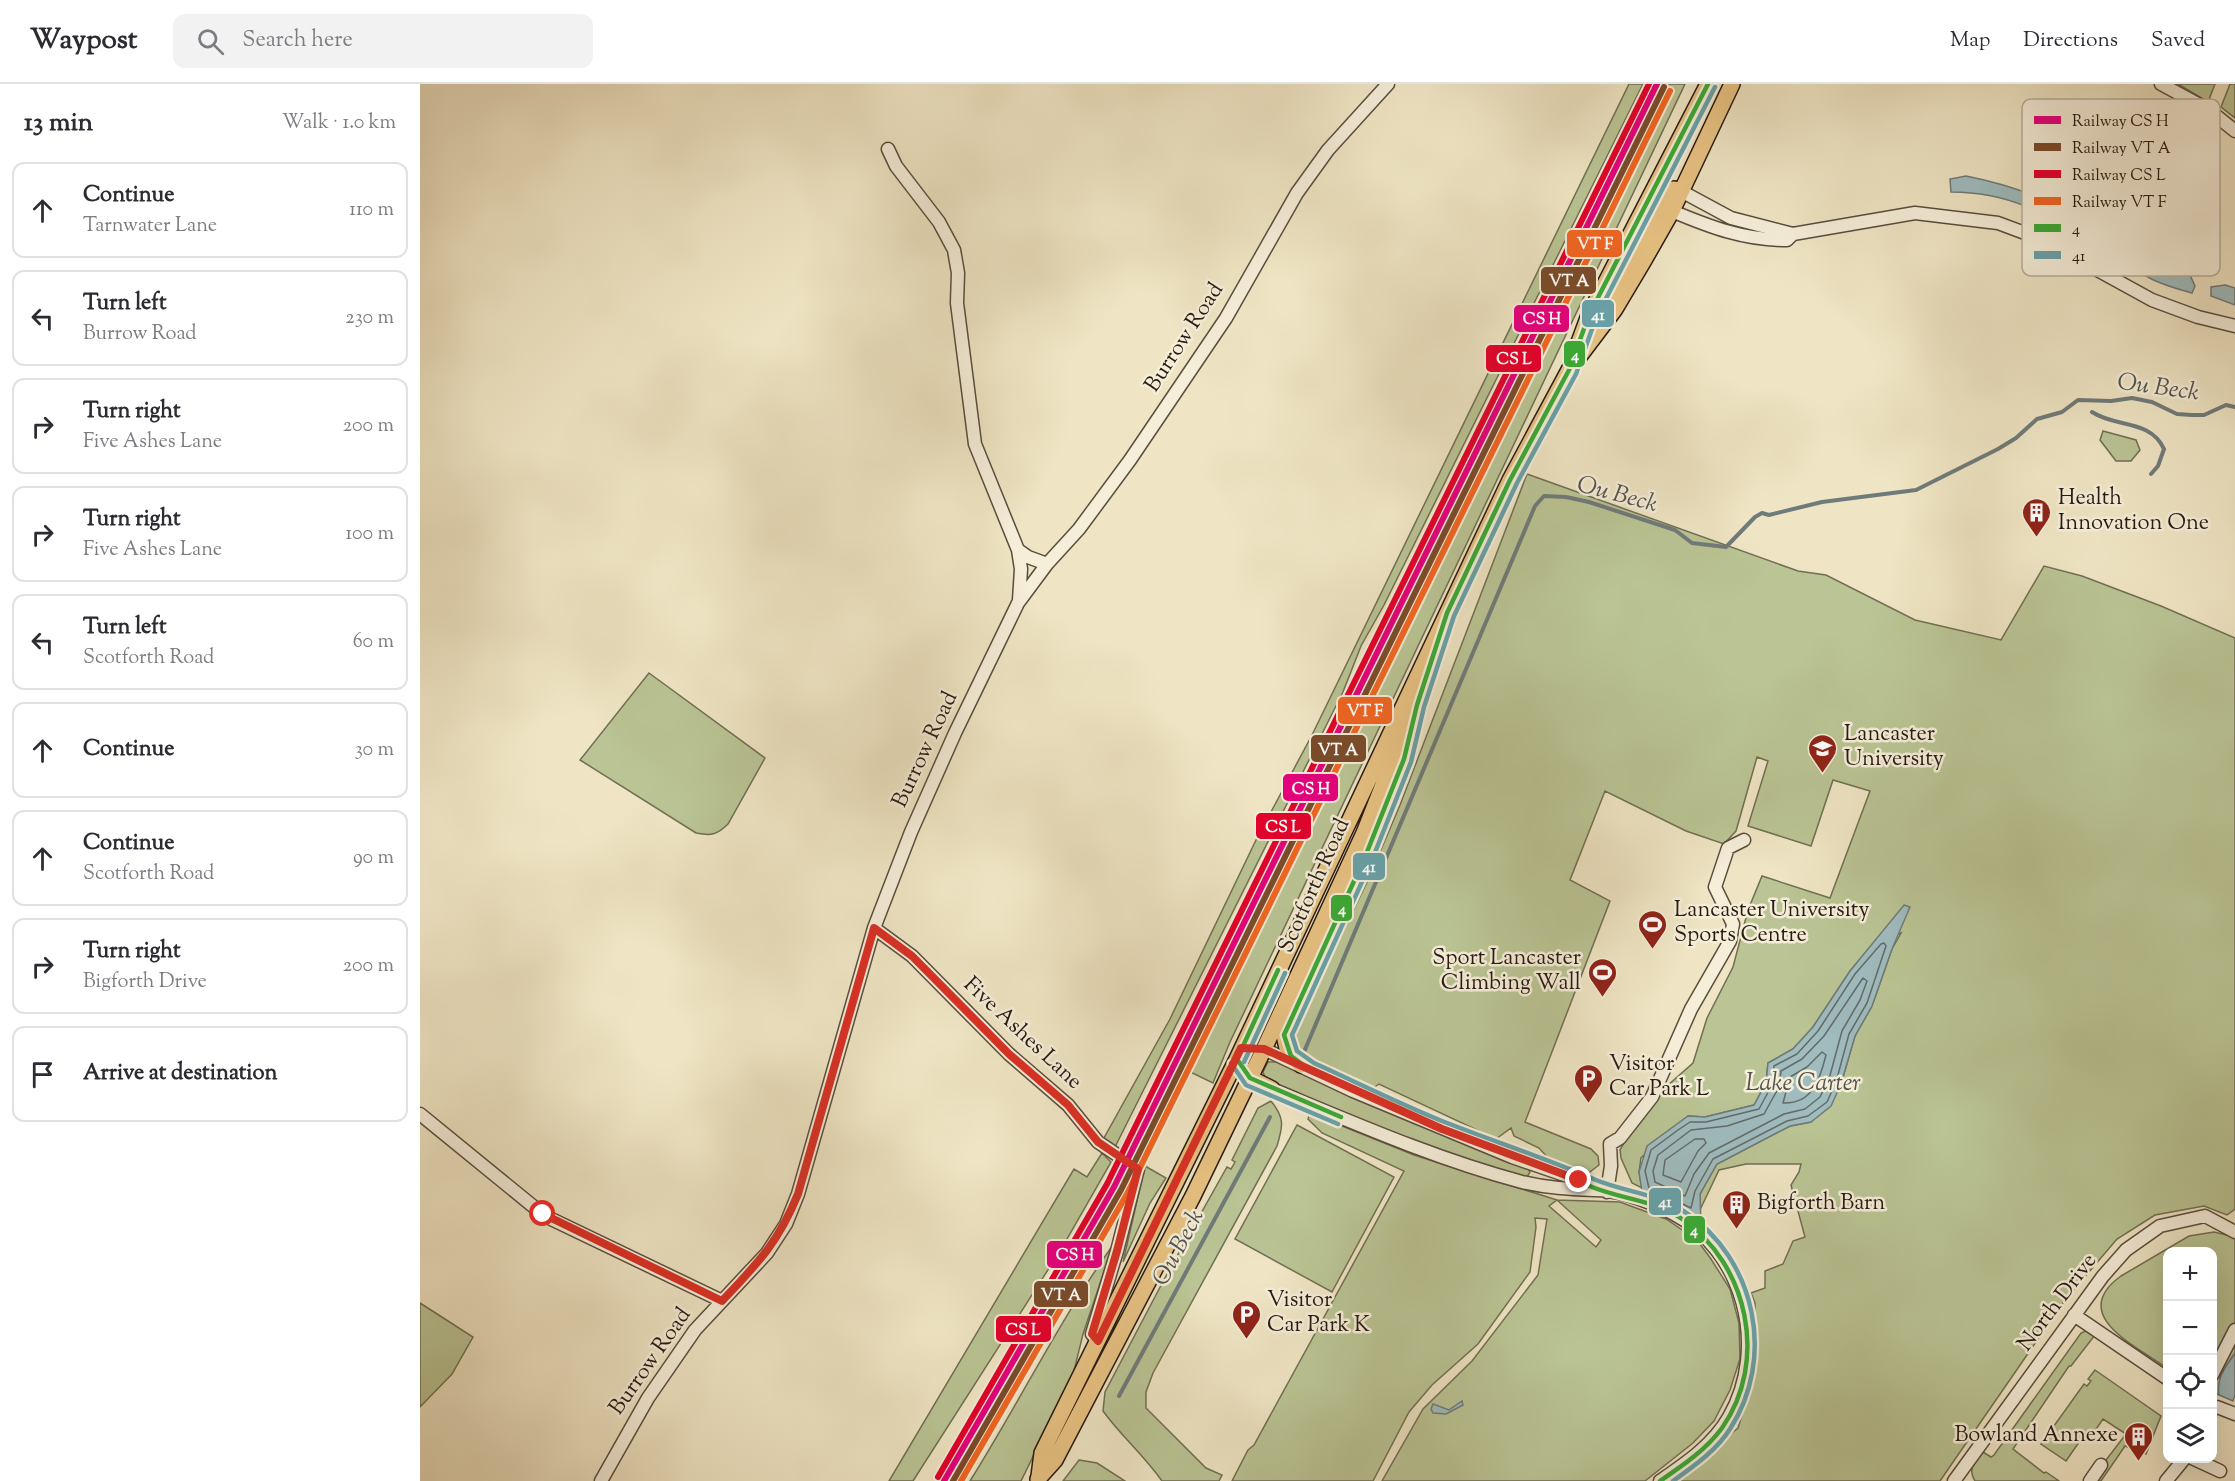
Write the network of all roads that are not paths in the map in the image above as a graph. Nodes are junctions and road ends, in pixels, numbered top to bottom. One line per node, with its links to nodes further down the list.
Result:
1 (1388, 84): 17 (street, Burrow Road)
2 (1708, 84): 10 (main road, Scotforth Road)
3 (1732, 84): 9 (main road, Scotforth Road)
4 (2161, 84): 5 (street)
5 (2189, 99)
6 (2220, 119): 7 (street)
7 (2235, 131)
8 (888, 149): 16 (street)
9 (1681, 191): 10 (main road, Scotforth Road); 12 (street)
10 (1663, 201): 12 (street); 15 (main road, Scotforth Road); 15 (main road, Scotforth Road)
11 (2022, 232): 12 (street)
12 (1793, 234)
13 (2108, 276): 14 (street)
14 (2235, 326)
15 (1569, 370): 19 (main road, Scotforth Road)
16 (1018, 550): 17 (street); 18 (street)
17 (1047, 564): 18 (street, Burrow Road)
18 (1018, 603): 22 (street, Burrow Road)
19 (1447, 613): 20 (main road, Scotforth Road); 24 (main road, Scotforth Road)
20 (1417, 705): 23 (main road, Scotforth Road); 25 (main road)
21 (1744, 840): 30 (street)
22 (874, 928): 32 (street, Burrow Road); 35 (street, Five Ashes Lane)
23 (1264, 1049): 24 (main road); 25 (street); 26 (main road, Scotforth Road)
24 (1239, 1053): 26 (main road); 35 (main road, Scotforth Road)
25 (1301, 1065): 30 (street)
26 (1250, 1078): 27 (main road); 28 (main road, Scotforth Road)
27 (1272, 1089): 28 (main road); 30 (street)
28 (1242, 1096): 35 (main road, Scotforth Road)
29 (420, 1114): 32 (street)
30 (1601, 1191): 50 (street)
31 (2235, 1231): 33 (street, North Drive)
32 (722, 1301): 49 (street, Burrow Road)
33 (2074, 1315): 37 (street); 47 (street, North Drive)
34 (2235, 1330): 36 (street)
35 (1105, 1345): 39 (main road, Scotforth Road); 41 (main road, Scotforth Road)
36 (2217, 1365)
37 (2163, 1375)
38 (2217, 1411): 40 (street)
39 (1078, 1414): 41 (main road); 46 (main road, Scotforth Road)
40 (2235, 1414)
41 (1060, 1419): 46 (main road, Scotforth Road)
42 (2181, 1463): 48 (street)
43 (2203, 1463): 45 (street)
44 (2102, 1465): 51 (street)
45 (2220, 1471)
46 (1038, 1479)
47 (1958, 1479)
48 (2166, 1480)
49 (601, 1481)
50 (1659, 1481)
51 (2090, 1481)

